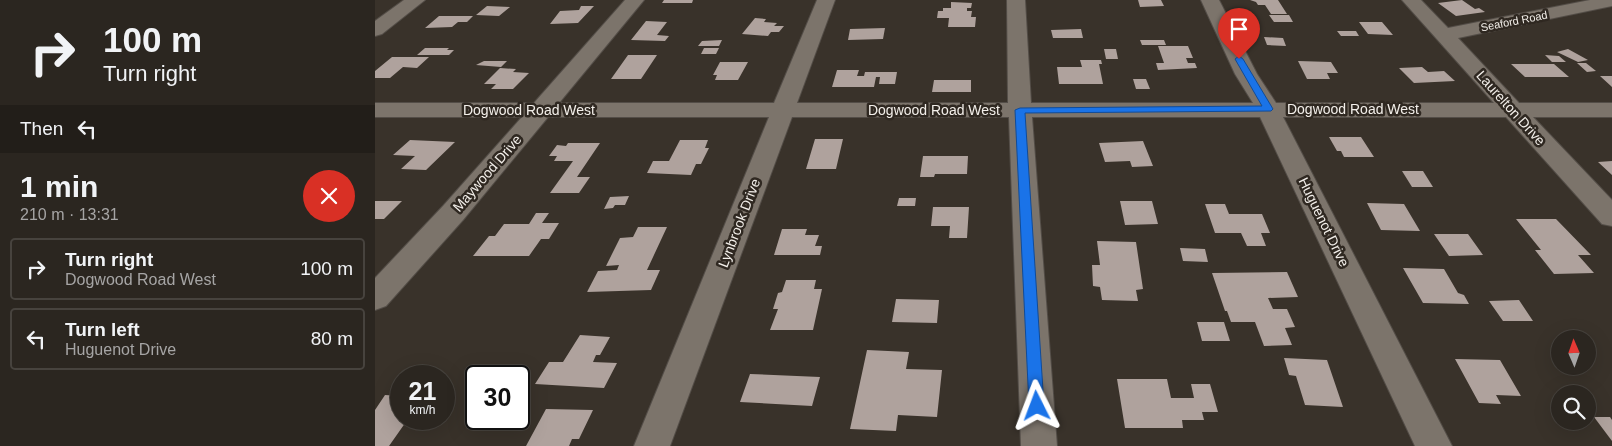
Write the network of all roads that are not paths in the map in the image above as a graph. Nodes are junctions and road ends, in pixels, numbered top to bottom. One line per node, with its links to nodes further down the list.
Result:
1 (415, 0): 8 (street)
2 (635, 0): 12 (street, Maywood Drive)
3 (826, 0): 13 (street, Lynbrook Drive)
4 (1016, 0): 14 (street)
5 (1210, 0): 10 (street, Huguenot Drive)
6 (1411, 0): 9 (street, Laurelton Drive)
7 (1612, 1): 9 (street, Seaford Road)
8 (375, 30)
9 (1445, 35): 15 (street, Laurelton Drive)
10 (1268, 109): 14 (street, Dogwood Road West); 15 (street, Dogwood Road West); 21 (street, Huguenot Drive)
11 (375, 110): 12 (street, Dogwood Road West)
12 (542, 110): 13 (street, Dogwood Road West); 18 (street, Maywood Drive)
13 (783, 110): 14 (street, Dogwood Road West); 19 (street, Lynbrook Drive)
14 (1020, 110): 20 (street)
15 (1512, 110): 16 (street, Dogwood Road West); 17 (street, Laurelton Drive)
16 (1612, 110)
17 (1612, 217)
18 (375, 298)
19 (652, 446)
20 (1039, 446)
21 (1435, 446)

